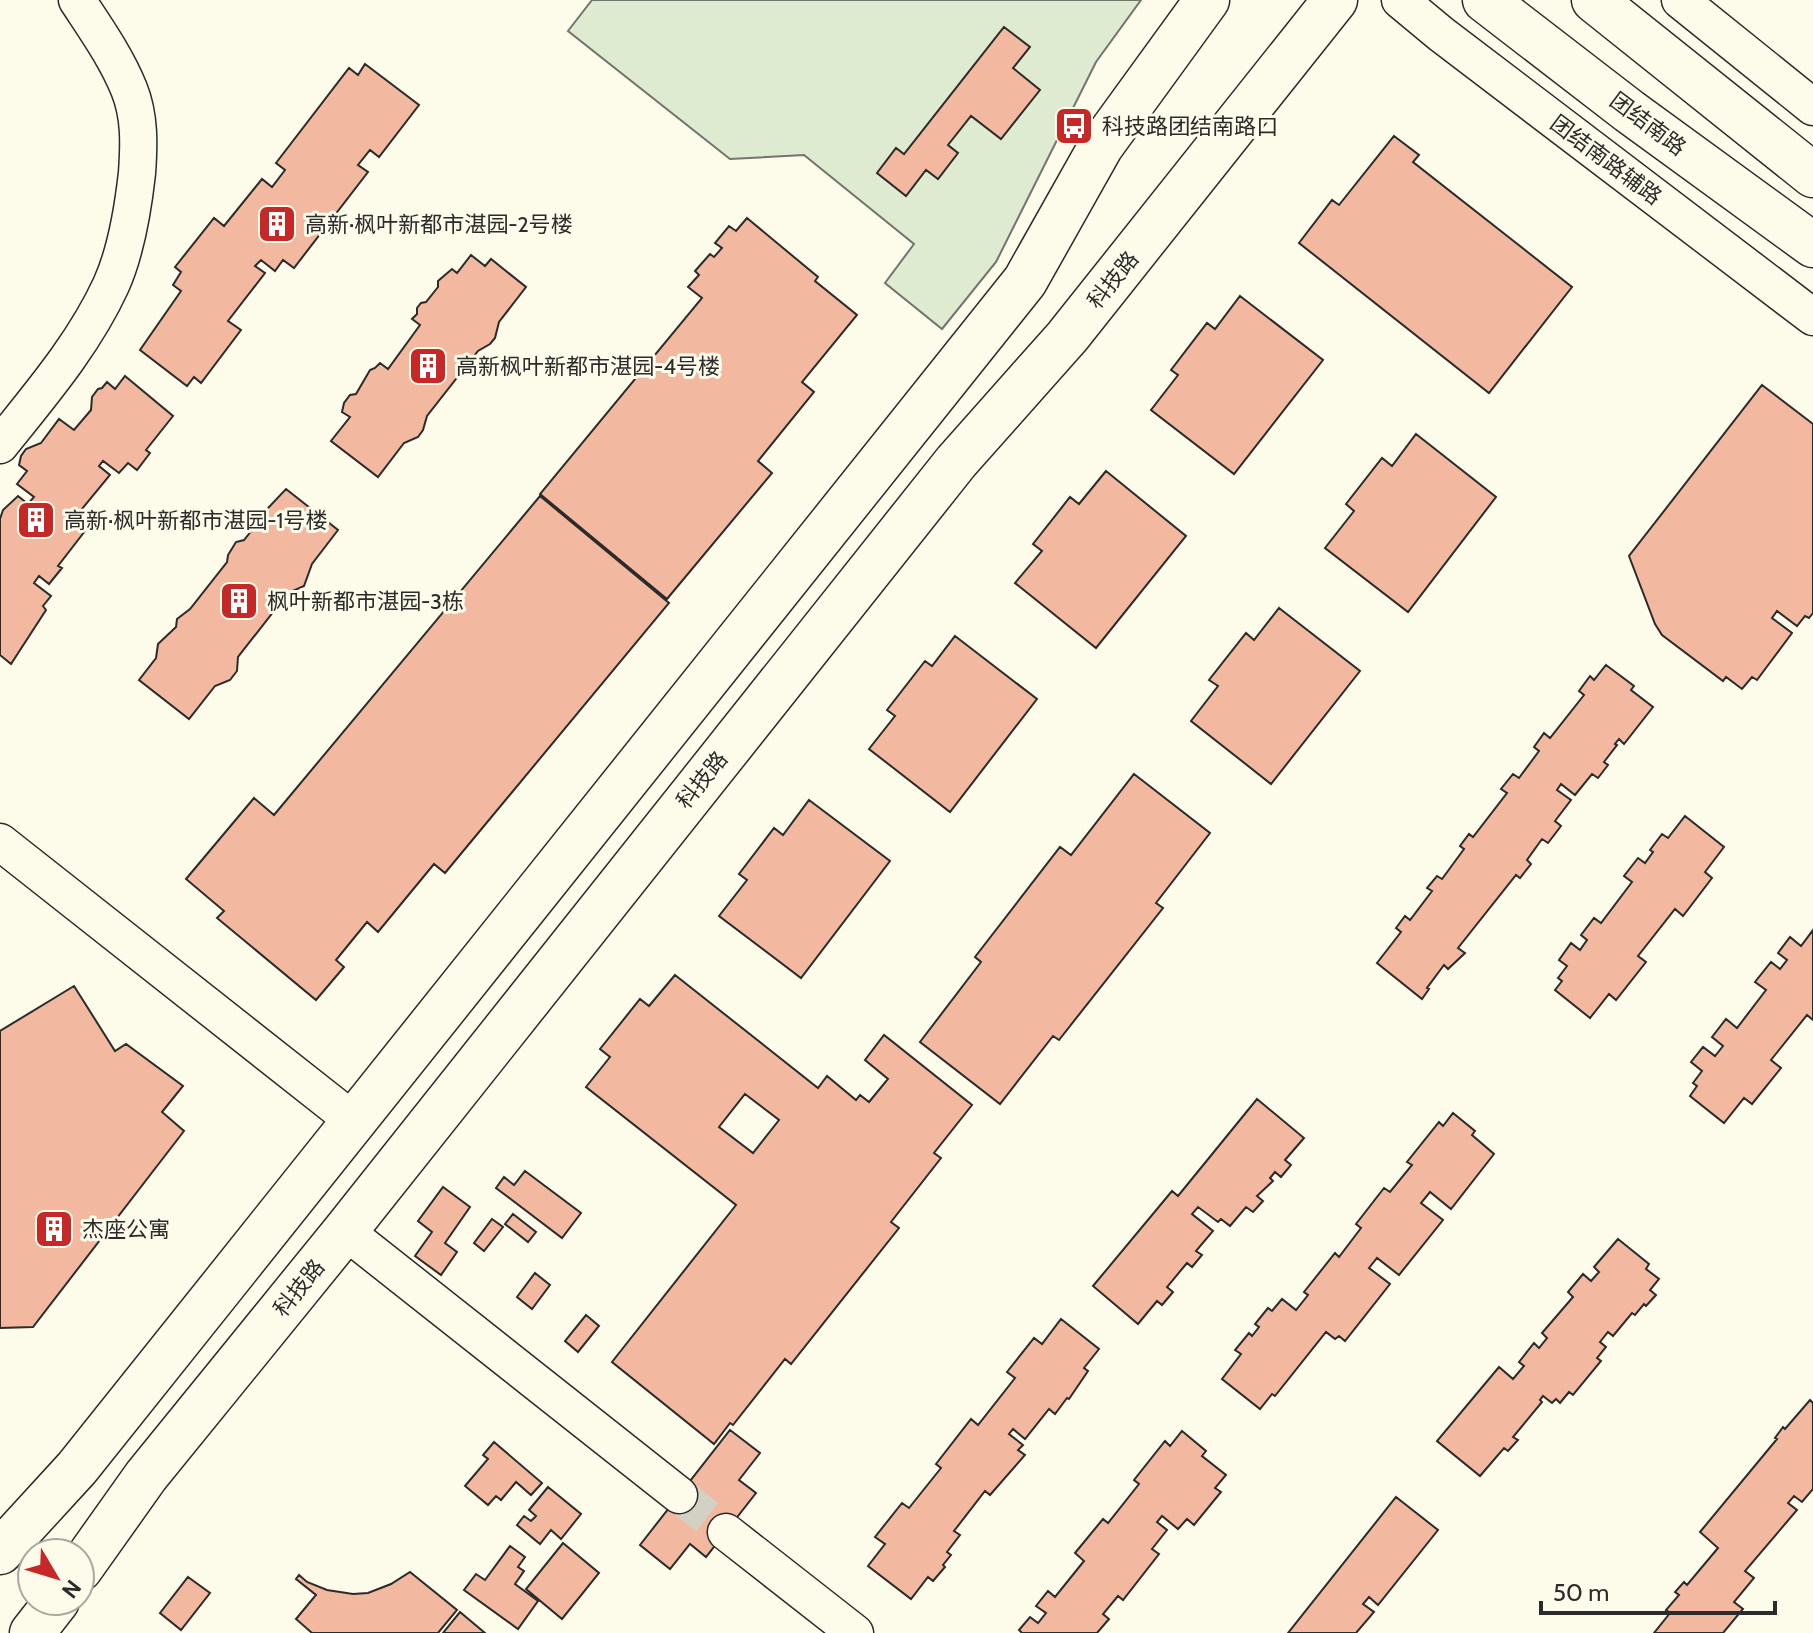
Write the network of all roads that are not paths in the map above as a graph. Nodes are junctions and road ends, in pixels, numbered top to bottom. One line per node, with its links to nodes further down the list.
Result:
1 (77, 0): 12 (street)
2 (1207, 0): 14 (main road)
3 (1335, 0): 15 (main road, 科技路)
4 (1400, 0): 11 (street, 团结南路辅路)
5 (1485, 0): 10 (main road, 团结南路)
6 (1594, 0): 9 (main road)
7 (1680, 0): 8 (street)
8 (1813, 107)
9 (1813, 175)
10 (1813, 245)
11 (1813, 317)
12 (0, 445)
13 (0, 842): 14 (street)
14 (355, 1122): 19 (main road)
15 (345, 1231): 16 (street); 18 (main road, 科技路)
16 (679, 1495)
17 (726, 1532): 22 (street)
18 (96, 1546)
19 (0, 1552)
20 (44, 1617): 21 (main road)
21 (32, 1633)
22 (855, 1633)

